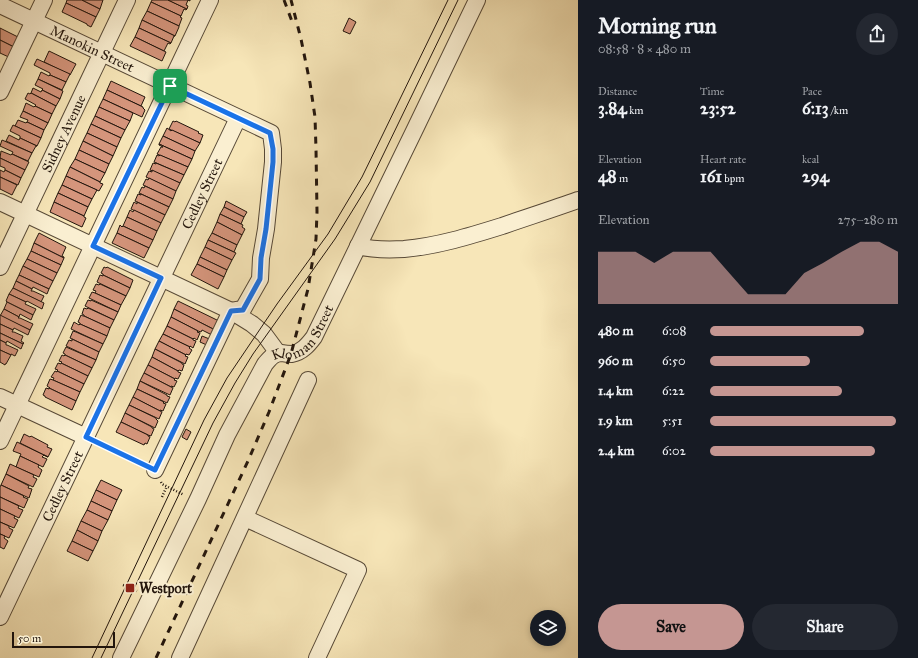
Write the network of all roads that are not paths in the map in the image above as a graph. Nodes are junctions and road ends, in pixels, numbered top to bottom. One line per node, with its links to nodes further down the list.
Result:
1 (44, 0): 6 (street)
2 (127, 0): 7 (street, Sidney Avenue)
3 (210, 0): 8 (street)
4 (477, 0): 15 (street, Kloman Street)
5 (0, 5): 6 (street, Manokin Street)
6 (34, 21): 7 (street, Manokin Street); 9 (street)
7 (102, 54): 8 (street, Manokin Street); 13 (street, Sidney Avenue)
8 (170, 86): 10 (street, Manokin Street); 14 (street)
9 (0, 92)
10 (238, 118): 17 (street, Cedley Street); 18 (street, Manokin Street)
11 (578, 200): 15 (street)
12 (0, 202): 13 (street)
13 (25, 214): 14 (street); 16 (street, Sidney Avenue)
14 (93, 246): 17 (street); 22 (street)
15 (358, 246): 19 (street, Kloman Street)
16 (0, 267)
17 (161, 278): 18 (street); 23 (street, Cedley Street)
18 (231, 311): 19 (street); 25 (street)
19 (278, 353): 28 (street, Kloman Street)
20 (308, 380): 26 (street)
21 (0, 397): 22 (street)
22 (17, 405): 23 (street); 24 (street)
23 (86, 437): 27 (street, Cedley Street)
24 (0, 441)
25 (155, 470)
26 (246, 518): 29 (street); 30 (street)
27 (0, 616)
28 (121, 658)
29 (180, 658)
30 (317, 658)

